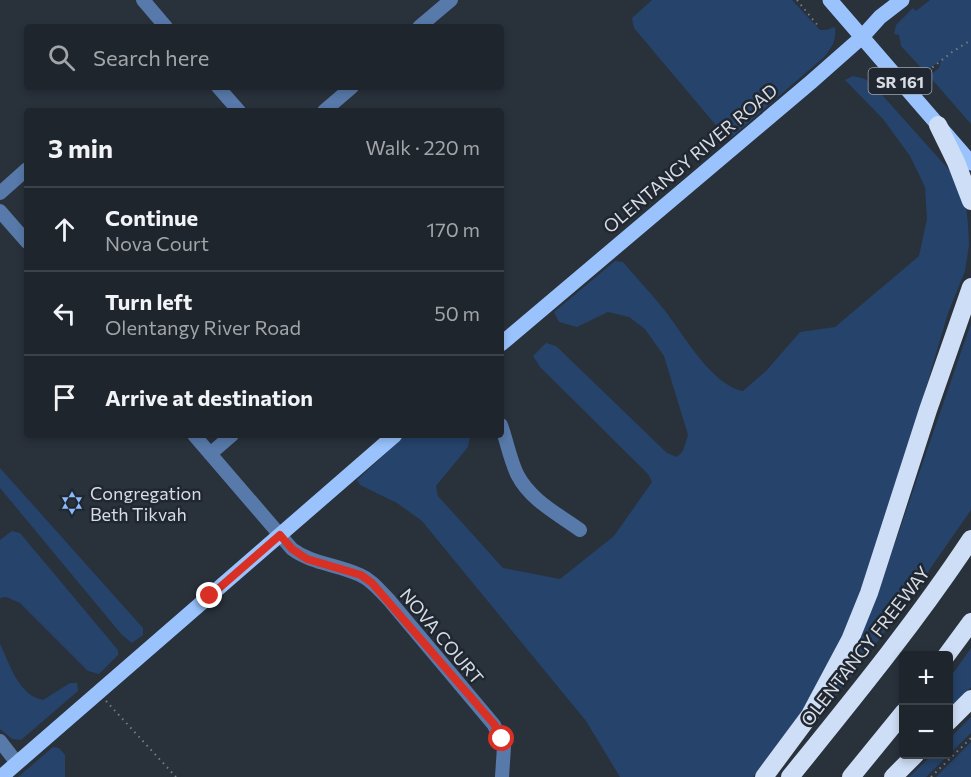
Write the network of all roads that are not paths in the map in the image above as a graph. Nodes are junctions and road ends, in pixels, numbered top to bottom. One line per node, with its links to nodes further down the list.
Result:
1 (143, 0): 5 (street)
2 (830, 0): 7 (main road, SR 161)
3 (902, 0): 7 (main road, OLENTANGY RIVER ROAD)
4 (443, 2): 6 (street)
5 (163, 24)
6 (423, 24)
7 (862, 37): 12 (main road, SR 161); 20 (main road, OLENTANGY RIVER ROAD)
8 (221, 90): 10 (street)
9 (348, 90): 11 (street)
10 (236, 108)
11 (328, 108)
12 (938, 124): 13 (main road, SR 161); 16 (highway)
13 (971, 163)
14 (24, 173): 15 (street)
15 (0, 193)
16 (971, 201)
17 (0, 211): 18 (street)
18 (24, 239)
19 (971, 288): 39 (highway)
20 (504, 341)
21 (504, 435): 26 (street)
22 (197, 438): 25 (street, NOVA COURT)
23 (229, 438): 25 (street)
24 (392, 438): 27 (main road)
25 (210, 454): 27 (street, NOVA COURT)
26 (580, 530)
27 (280, 535): 36 (main road); 38 (street, NOVA COURT)
28 (971, 539): 40 (highway, OLENTANGY FREEWAY)
29 (971, 622): 30 (highway)
30 (950, 651)
31 (971, 699): 33 (highway)
32 (899, 717): 41 (highway)
33 (953, 717)
34 (0, 741): 36 (street)
35 (911, 759): 42 (highway)
36 (17, 763): 37 (main road)
37 (1, 777)
38 (502, 777)
39 (764, 777)
40 (790, 777)
41 (851, 777)
42 (893, 777)

